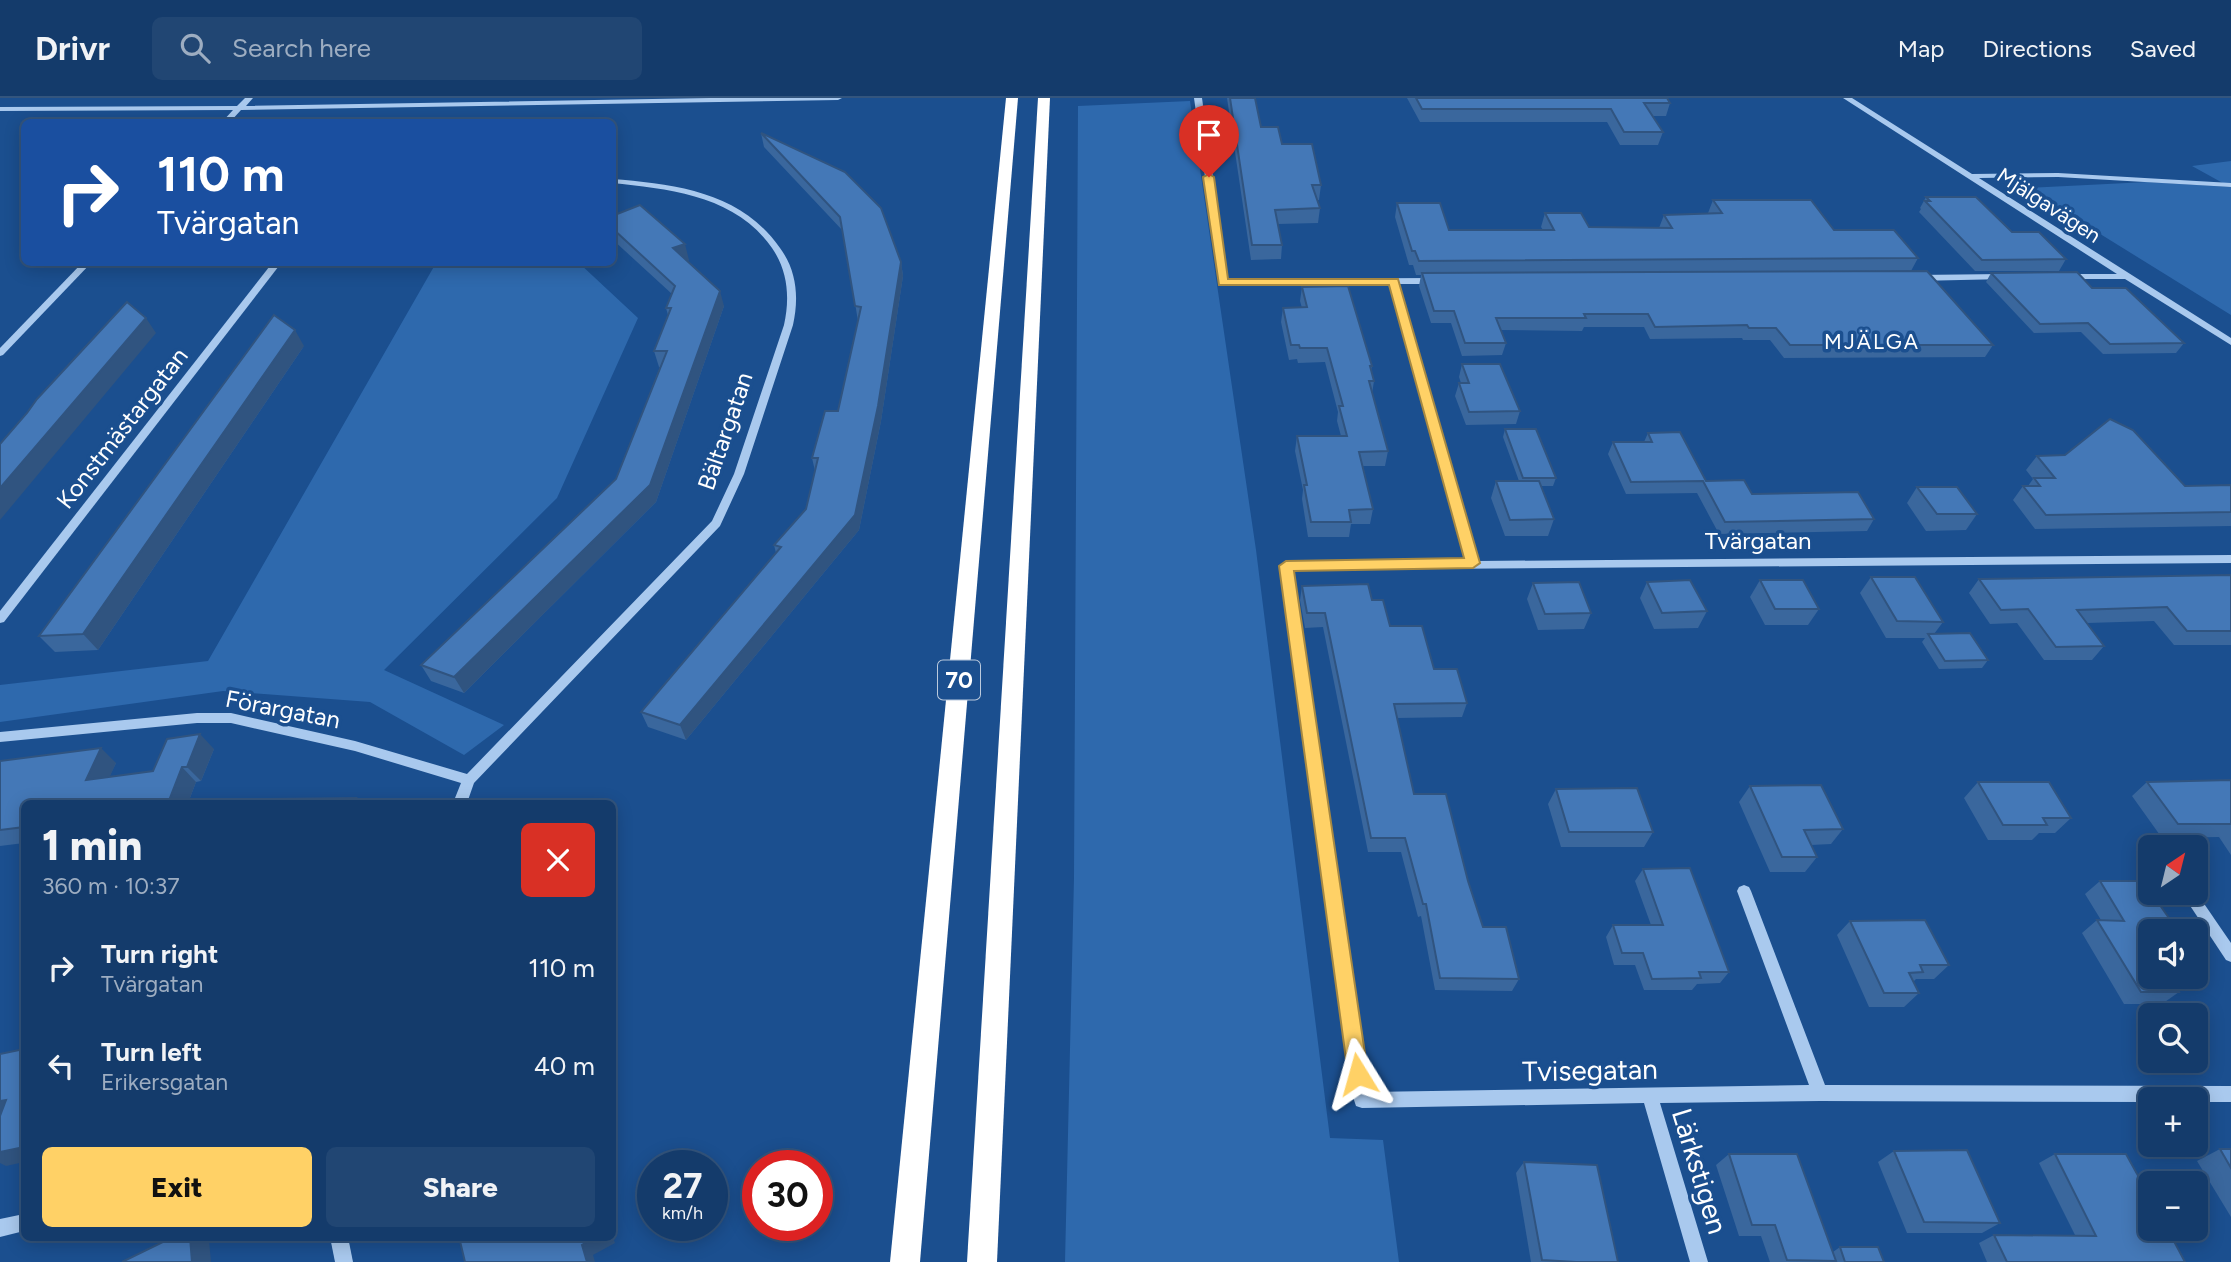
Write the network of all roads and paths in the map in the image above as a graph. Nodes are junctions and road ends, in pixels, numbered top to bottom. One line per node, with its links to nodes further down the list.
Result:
1 (249, 98): 7 (street)
2 (838, 98): 7 (street)
3 (1012, 98): 41 (highway, 70)
4 (1044, 98): 42 (highway, 70)
5 (1198, 98): 20 (street)
6 (1847, 98): 10 (street, Mjälgavägen)
7 (240, 108): 8 (street); 9 (street)
8 (0, 109)
9 (229, 119)
10 (1972, 176): 12 (street); 15 (street, Mjälgavägen)
11 (616, 181): 28 (street, Bältargatan)
12 (2231, 184)
13 (84, 266): 23 (street)
14 (275, 266): 26 (street, Konstmästargatan)
15 (2126, 276): 17 (street); 22 (street, Mjälgavägen)
16 (2015, 277): 18 (street)
17 (2057, 277)
18 (1905, 278)
19 (1449, 281): 21 (street)
20 (1223, 282): 21 (street)
21 (1394, 282): 25 (street)
22 (2231, 342)
23 (0, 353)
24 (2231, 559): 25 (street, Tvärgatan)
25 (1473, 563): 36 (street, Tvärgatan)
26 (0, 620)
27 (0, 737): 28 (street, Förargatan)
28 (469, 780): 29 (street, Bältargatan)
29 (461, 800)
30 (1744, 891): 33 (street)
31 (2197, 905): 32 (street)
32 (2231, 955)
33 (1820, 1093): 34 (street, Tvisegatan); 35 (street, Tvisegatan)
34 (2231, 1094)
35 (1650, 1096): 36 (street, Tvisegatan); 43 (street, Lärkstigen)
36 (1362, 1100)
37 (21, 1224): 38 (street)
38 (0, 1228)
39 (340, 1241): 40 (street)
40 (344, 1262)
41 (905, 1262)
42 (982, 1262)
43 (1699, 1262)

